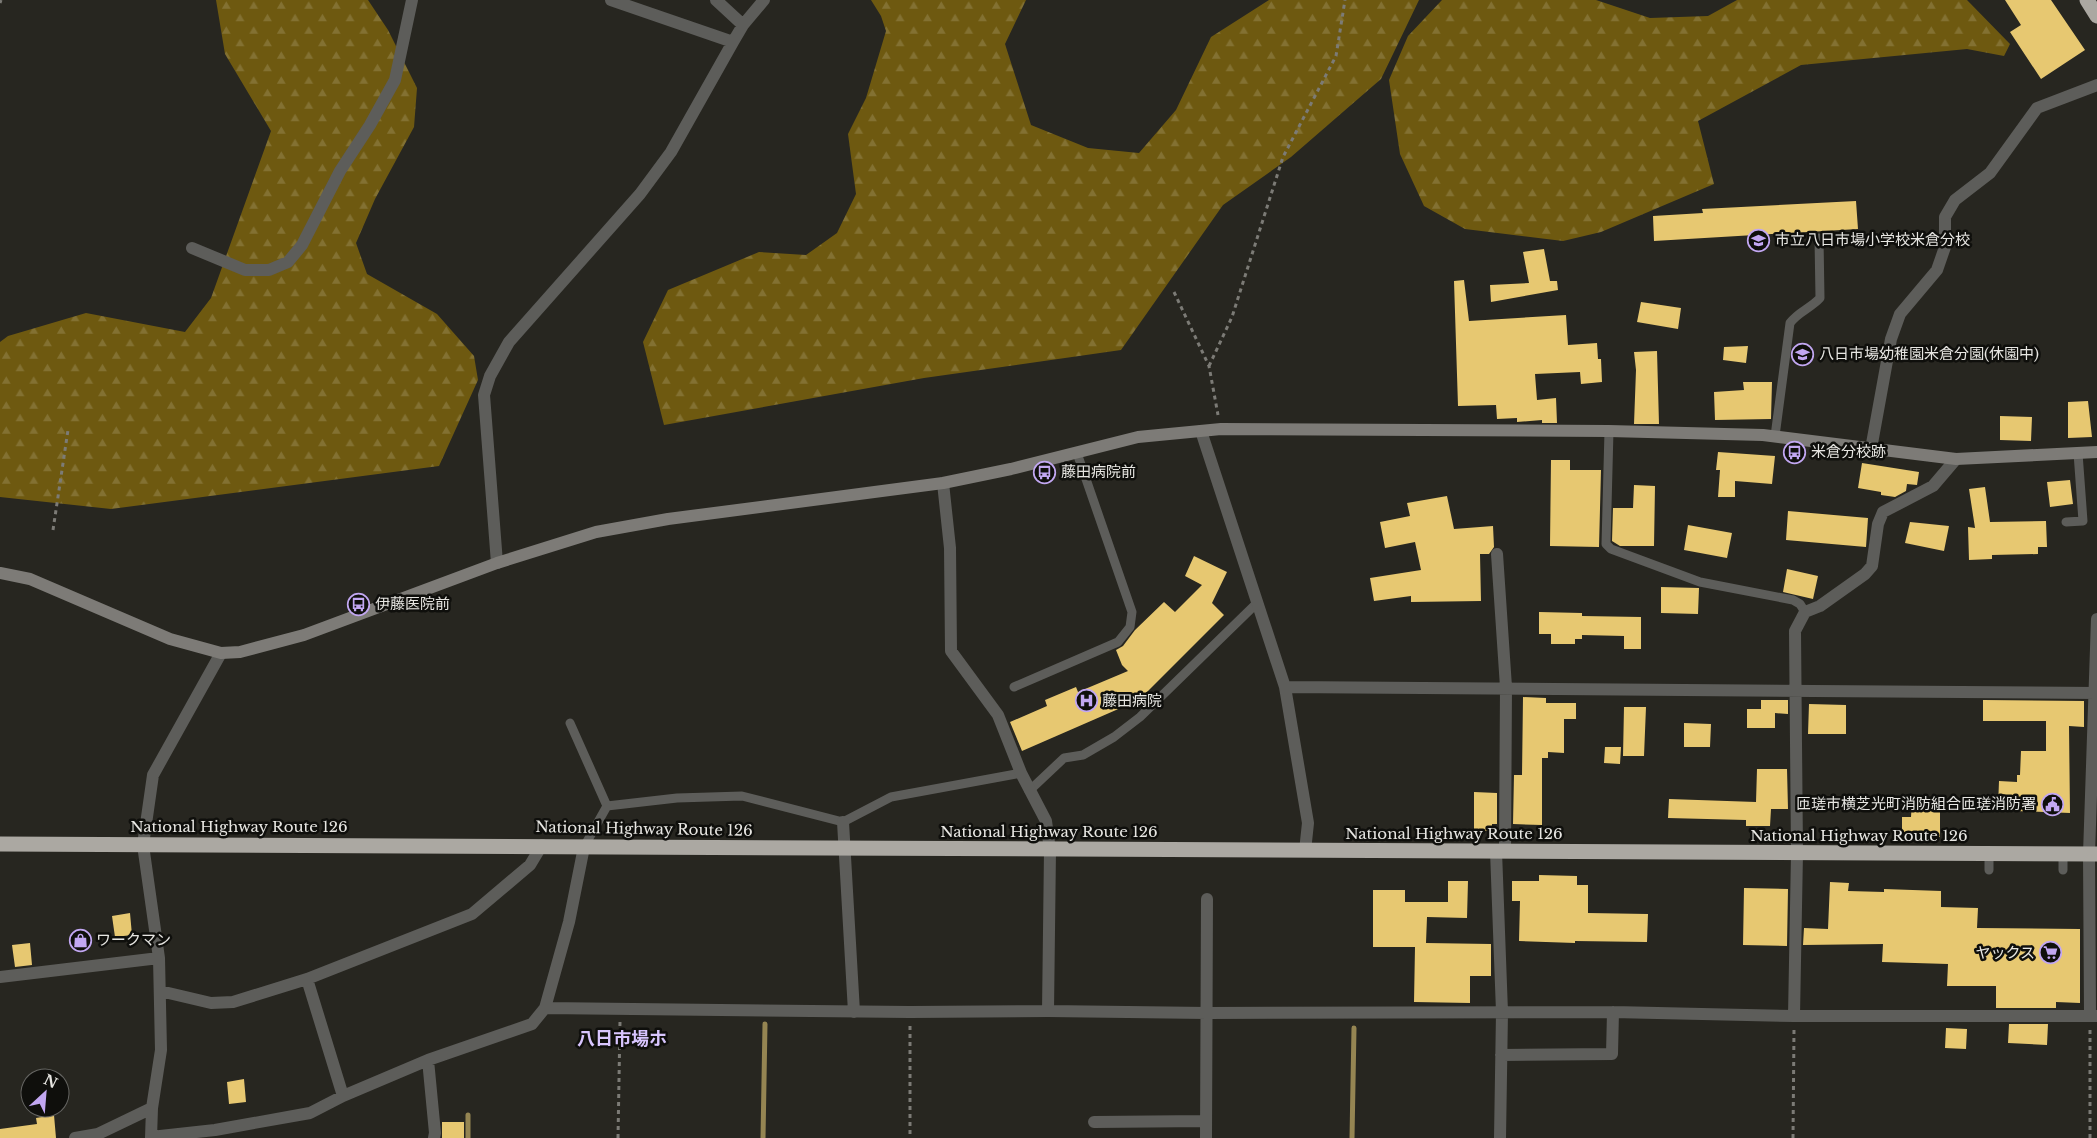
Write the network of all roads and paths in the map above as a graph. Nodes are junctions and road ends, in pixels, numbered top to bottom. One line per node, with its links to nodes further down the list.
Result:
1 (412, 0): 12 (street)
2 (611, 0): 9 (street)
3 (716, 0): 8 (street)
4 (764, 0): 8 (street)
5 (1345, 0): 14 (path)
6 (2087, 0): 7 (highway)
7 (2097, 16)
8 (743, 24): 9 (street)
9 (733, 42): 29 (street)
10 (2097, 85): 20 (street)
11 (1819, 238): 19 (lane)
12 (192, 248)
13 (1174, 292): 14 (path)
14 (1209, 366): 15 (path)
15 (1221, 429): 17 (street); 18 (street)
16 (68, 430): 27 (path)
17 (1201, 431): 21 (street); 31 (street)
18 (1609, 431): 19 (street); 32 (lane)
19 (1775, 436): 20 (street)
20 (1871, 449): 24 (street)
21 (1077, 452): 25 (street); 35 (lane)
22 (2097, 452): 23 (street)
23 (2078, 453): 24 (street); 26 (lane)
24 (1956, 459): 32 (street)
25 (943, 483): 29 (street); 41 (street)
26 (2066, 522)
27 (53, 530)
28 (1497, 554): 37 (street)
29 (498, 563): 34 (street)
30 (0, 573): 34 (street)
31 (1258, 602): 36 (street); 42 (lane)
32 (1805, 612): 38 (street)
33 (2097, 619): 39 (street)
34 (221, 653): 46 (street)
35 (1014, 687)
36 (1285, 687): 37 (street); 51 (street)
37 (1506, 687): 38 (street); 52 (street)
38 (1795, 691): 39 (street); 53 (street)
39 (2096, 692): 56 (street)
40 (570, 723): 43 (lane)
41 (1021, 774): 42 (street); 44 (lane)
42 (1029, 791): 50 (street)
43 (607, 806): 44 (lane); 48 (lane)
44 (843, 822): 49 (street)
45 (0, 844): 46 (highway, National Highway Route 126)
46 (143, 845): 47 (highway, National Highway Route 126); 60 (street)
47 (542, 845): 48 (highway, National Highway Route 126); 63 (street)
48 (584, 847): 49 (highway, National Highway Route 126); 65 (street)
49 (846, 848): 50 (highway, National Highway Route 126); 68 (street)
50 (1050, 850): 51 (highway, National Highway Route 126); 67 (street)
51 (1305, 851): 52 (highway, National Highway Route 126)
52 (1500, 851): 53 (highway, National Highway Route 126); 70 (street)
53 (1797, 853): 54 (highway, National Highway Route 126); 73 (street)
54 (1989, 854): 55 (highway, National Highway Route 126); 57 (lane)
55 (2063, 854): 56 (highway, National Highway Route 126); 58 (lane)
56 (2093, 854): 62 (street)
57 (1989, 870)
58 (2063, 870)
59 (1207, 899): 72 (street)
60 (159, 958): 61 (street); 64 (street)
61 (0, 977)
62 (2093, 978): 74 (street)
63 (306, 979): 64 (street); 77 (street)
64 (160, 991): 78 (street)
65 (545, 1008): 66 (street); 76 (street)
66 (620, 1009): 68 (street); 84 (path)
67 (1048, 1011): 69 (street); 72 (street)
68 (854, 1012): 69 (street)
69 (910, 1012): 85 (path)
70 (1502, 1012): 71 (street); 72 (street); 75 (street)
71 (1613, 1012): 73 (street); 75 (street)
72 (1207, 1013): 79 (street)
73 (1794, 1016): 74 (street); 88 (path)
74 (2094, 1016): 89 (path)
75 (1501, 1055): 87 (street)
76 (428, 1060): 77 (street); 83 (street)
77 (343, 1096): 81 (street)
78 (152, 1108): 81 (street); 82 (street)
79 (1206, 1120): 80 (street); 86 (street)
80 (1094, 1122)
81 (151, 1137)
82 (75, 1138)
83 (434, 1138)
84 (618, 1138)
85 (910, 1138)
86 (1206, 1138)
87 (1500, 1138)
88 (1794, 1138)
89 (2090, 1138)

